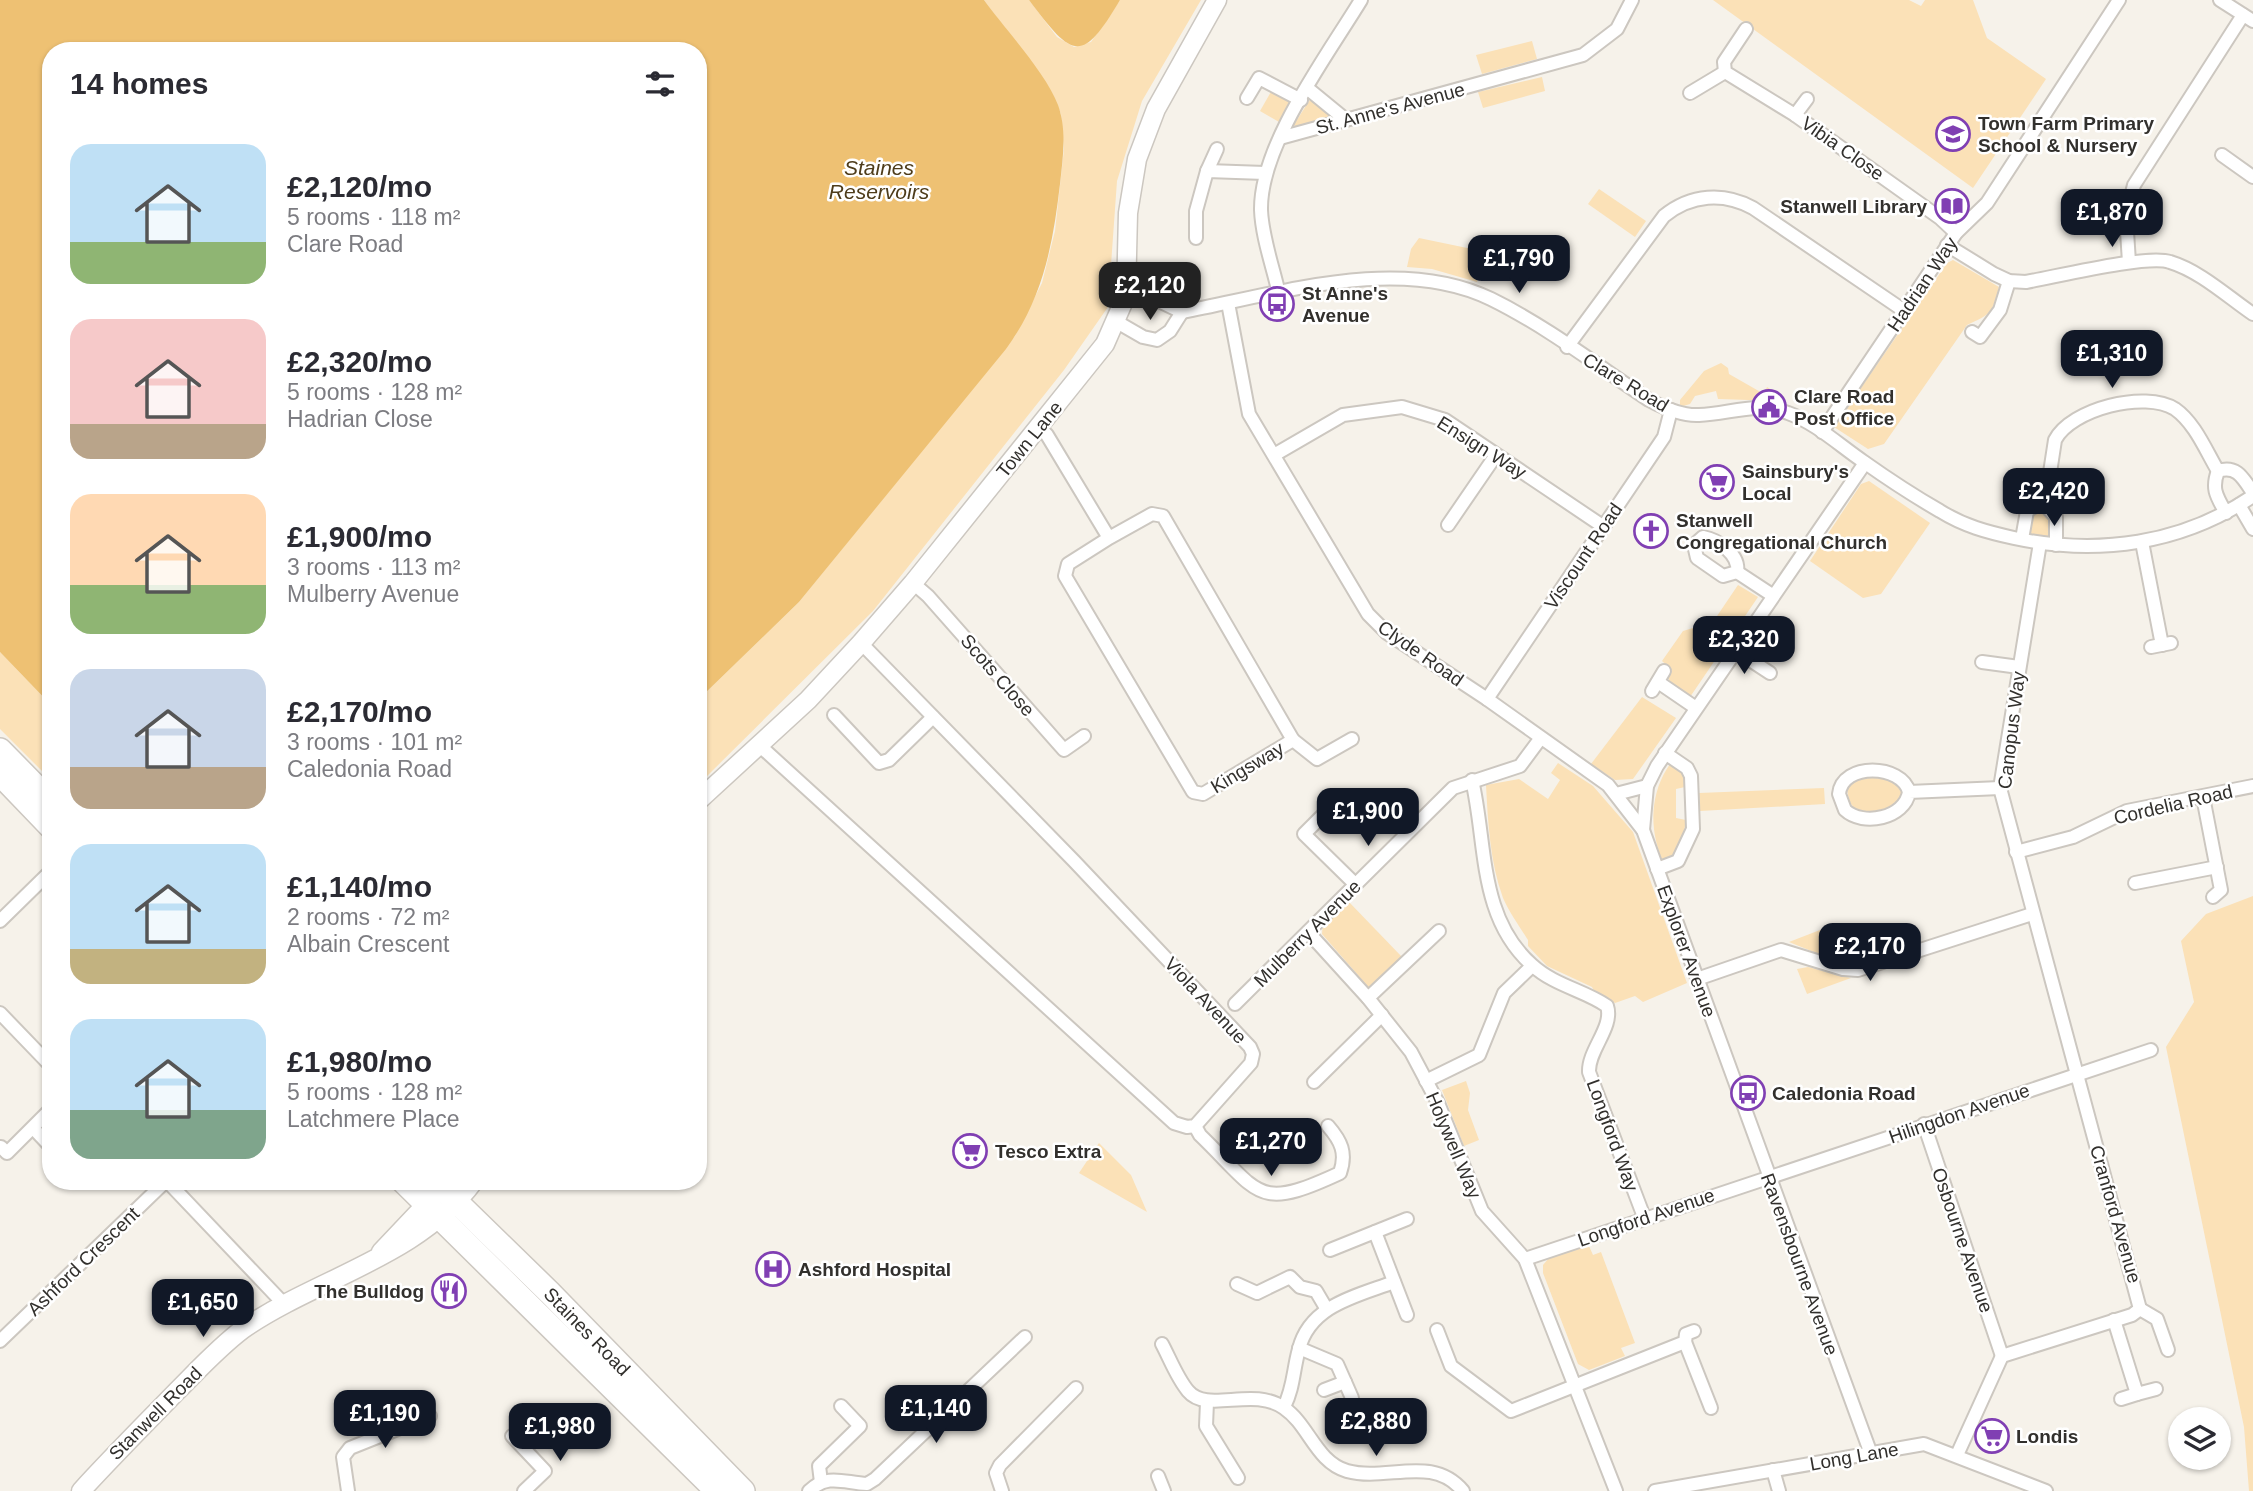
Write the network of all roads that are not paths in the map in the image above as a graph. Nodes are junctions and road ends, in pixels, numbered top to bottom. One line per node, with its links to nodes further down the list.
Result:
1 (1217, 0): 28 (main road, Town Lane)
2 (1361, 0): 9 (street)
3 (1632, 0): 15 (street, St. Anne's Avenue)
4 (2119, 0): 22 (street, Hadrian Way)
5 (2220, 0): 6 (street)
6 (2248, 18): 25 (street)
7 (1746, 29): 8 (street)
8 (1726, 72): 10 (street); 14 (street, Vibia Close)
9 (1307, 88): 13 (street); 15 (street)
10 (1690, 93)
11 (1247, 98): 13 (street)
12 (1807, 99): 14 (street, Vibia Close)
13 (1301, 100): 16 (street)
14 (1796, 115): 22 (street, Vibia Close)
15 (1346, 120): 16 (street, St. Anne's Avenue)
16 (1280, 138): 20 (street)
17 (1217, 149): 19 (street)
18 (2222, 155): 21 (street)
19 (1207, 171): 20 (street); 23 (street)
20 (1265, 173): 27 (street)
21 (2253, 177)
22 (1956, 233): 24 (street, Hadrian Way)
23 (1196, 238)
24 (1947, 245): 26 (street); 30 (street, Hadrian Way)
25 (2129, 262): 26 (street); 32 (street)
26 (2009, 281): 34 (street)
27 (1279, 294): 29 (street, Clare Road); 35 (street, Clare Road)
28 (1126, 296): 31 (street); 33 (main road, Town Lane)
29 (1228, 303): 31 (street, Clare Road); 39 (street, Clyde Road)
30 (1903, 310): 35 (street); 38 (street, Hadrian Way)
31 (1182, 312): 33 (street)
32 (2253, 314)
33 (1116, 322): 37 (main road, Town Lane)
34 (1972, 332)
35 (1567, 347): 36 (street, Clare Road)
36 (1671, 410): 38 (street, Clare Road); 48 (street, Viscount Road)
37 (1039, 426): 50 (street); 56 (main road, Town Lane)
38 (1822, 432): 41 (street, Clare Road)
39 (1274, 455): 40 (street, Ensign Way); 65 (street, Clyde Road)
40 (1496, 455): 47 (street); 48 (street, Ensign Way)
41 (1865, 463): 51 (street, Clare Road); 57 (street)
42 (2218, 471): 43 (street); 44 (street); 46 (street)
43 (2253, 494): 45 (street, Clare Road)
44 (2045, 505): 51 (street); 54 (street)
45 (2239, 505): 46 (street, Clare Road); 49 (street)
46 (2226, 513): 52 (street, Clare Road)
47 (1448, 525)
48 (1604, 527): 65 (street, Viscount Road)
49 (2253, 529)
50 (1109, 538): 72 (street, Kingsway); 72 (street, Kingsway)
51 (2022, 539): 53 (street, Clare Road)
52 (2142, 542): 54 (street, Clare Road); 59 (street)
53 (2040, 543): 54 (street, Clare Road); 62 (street, Canopus Way)
54 (2056, 545)
55 (1737, 572): 57 (street)
56 (913, 583): 58 (main road, Town Lane); 69 (street, Scots Close)
57 (1772, 596): 60 (street)
58 (861, 643): 68 (street, Viola Avenue); 73 (main road, Town Lane)
59 (2162, 645)
60 (1735, 650): 63 (street); 66 (street)
61 (1982, 662): 62 (street)
62 (2019, 667): 80 (street, Canopus Way)
63 (1770, 673)
64 (1658, 681): 66 (street)
65 (1487, 699): 70 (street, Clyde Road)
66 (1696, 708): 75 (street)
67 (834, 715): 68 (street)
68 (933, 717): 116 (street, Viola Avenue)
69 (1084, 736)
70 (1540, 738): 77 (street, Mulberry Avenue); 84 (street, Clyde Road)
71 (1352, 739): 72 (street)
72 (1293, 740)
73 (759, 745): 83 (main road, Town Lane); 116 (street)
74 (0, 750): 82 (highway)
75 (1665, 753): 78 (street); 91 (street)
76 (0, 774): 87 (highway)
77 (1472, 780): 95 (street, Mulberry Avenue); 102 (street, Longford Way)
78 (1647, 786): 84 (street); 88 (street)
79 (2253, 786): 85 (street, Cordelia Road)
80 (2000, 789): 81 (street); 89 (street, Canopus Way)
81 (1909, 792): 81 (street)
82 (42, 793)
83 (707, 793)
84 (1616, 794): 88 (street, Clyde Road)
85 (2203, 797): 89 (street, Cordelia Road); 90 (street)
86 (1323, 815): 95 (street)
87 (42, 818)
88 (1643, 830): 91 (street, Explorer Avenue)
89 (2015, 852): 98 (street, Canopus Way)
90 (2217, 867): 92 (street); 97 (street)
91 (1657, 870): 103 (street, Explorer Avenue)
92 (2156, 879): 94 (street); 96 (street)
93 (42, 880): 99 (street)
94 (2135, 883)
95 (1355, 884): 101 (street, Mulberry Avenue)
96 (2158, 894)
97 (2213, 897)
98 (2032, 914): 103 (street); 111 (street, Cranford Avenue)
99 (0, 920)
100 (1438, 931): 104 (street)
101 (1308, 932): 104 (street, Holywell Way); 105 (street, Mulberry Avenue)
102 (1532, 966): 112 (street); 127 (street, Longford Way)
103 (1697, 979): 110 (street, Explorer Avenue)
104 (1368, 998): 107 (street, Holywell Way)
105 (1235, 1004)
106 (0, 1013): 109 (street)
107 (1382, 1015): 112 (street, Holywell Way); 113 (street)
108 (2151, 1050): 111 (street, Hilingdon Avenue)
109 (42, 1057)
110 (1731, 1073): 122 (street, Ravensbourne Avenue)
111 (2077, 1074): 115 (street, Hilingdon Avenue); 136 (street, Cranford Avenue)
112 (1426, 1081): 131 (street, Holywell Way)
113 (1314, 1082)
114 (42, 1120): 118 (street)
115 (1924, 1124): 122 (street, Hilingdon Avenue); 147 (street, Osbourne Avenue)
116 (1195, 1126): 121 (street)
117 (1328, 1126): 121 (street)
118 (34, 1129): 119 (street); 120 (street)
119 (42, 1138)
120 (1, 1147)
121 (1340, 1173): 123 (street)
122 (1768, 1177): 127 (street, Longford Avenue); 162 (street, Ravensbourne Avenue)
123 (1347, 1186)
124 (157, 1190): 142 (street, Ashford Crescent)
125 (175, 1190): 134 (street)
126 (442, 1196): 134 (main road, Stanwell Road); 171 (highway, Staines Road); 172 (highway, Staines Road)
127 (1644, 1217): 131 (street, Longford Avenue)
128 (1408, 1219): 129 (street)
129 (1375, 1232): 130 (street); 132 (street)
130 (1330, 1250)
131 (1525, 1259): 149 (street, Holywell Way)
132 (1394, 1282): 135 (street); 137 (street)
133 (1237, 1284): 135 (street)
134 (283, 1303): 168 (main road, Stanwell Road)
135 (1326, 1308): 145 (street)
136 (2140, 1309): 138 (street, Cranford Avenue); 146 (street)
137 (1407, 1315)
138 (2114, 1320): 147 (street, Cranford Avenue); 153 (street)
139 (1437, 1330): 149 (street)
140 (1694, 1331): 143 (street)
141 (1025, 1336): 167 (street)
142 (0, 1341)
143 (1685, 1342): 149 (street); 159 (street)
144 (1162, 1344): 156 (street)
145 (1299, 1348): 148 (street); 158 (street)
146 (2168, 1350)
147 (2001, 1356): 163 (street)
148 (1345, 1382): 152 (street); 154 (street)
149 (1575, 1383): 177 (street, Holywell Way)
150 (1076, 1388): 174 (street)
151 (2156, 1389): 153 (street)
152 (1324, 1390)
153 (2137, 1394): 155 (street)
154 (1352, 1398)
155 (2121, 1399)
156 (1208, 1402): 158 (street); 166 (street)
157 (841, 1406): 167 (street)
158 (1284, 1407): 176 (street)
159 (1710, 1408)
160 (430, 1416): 169 (street)
161 (512, 1436): 170 (street)
162 (1871, 1454): 163 (street, Long Lane); 164 (street, Long Lane)
163 (1957, 1455): 180 (street, Long Lane)
164 (1773, 1470): 178 (street, Long Lane); 179 (street)
165 (1157, 1476): 175 (street)
166 (1238, 1478)
167 (821, 1482): 173 (street)
168 (81, 1491)
169 (348, 1491)
170 (524, 1491)
171 (717, 1491)
172 (743, 1491)
173 (809, 1491)
174 (1002, 1491)
175 (1164, 1491)
176 (1463, 1491)
177 (1616, 1491)
178 (1655, 1491)
179 (1779, 1491)
180 (2046, 1491)

